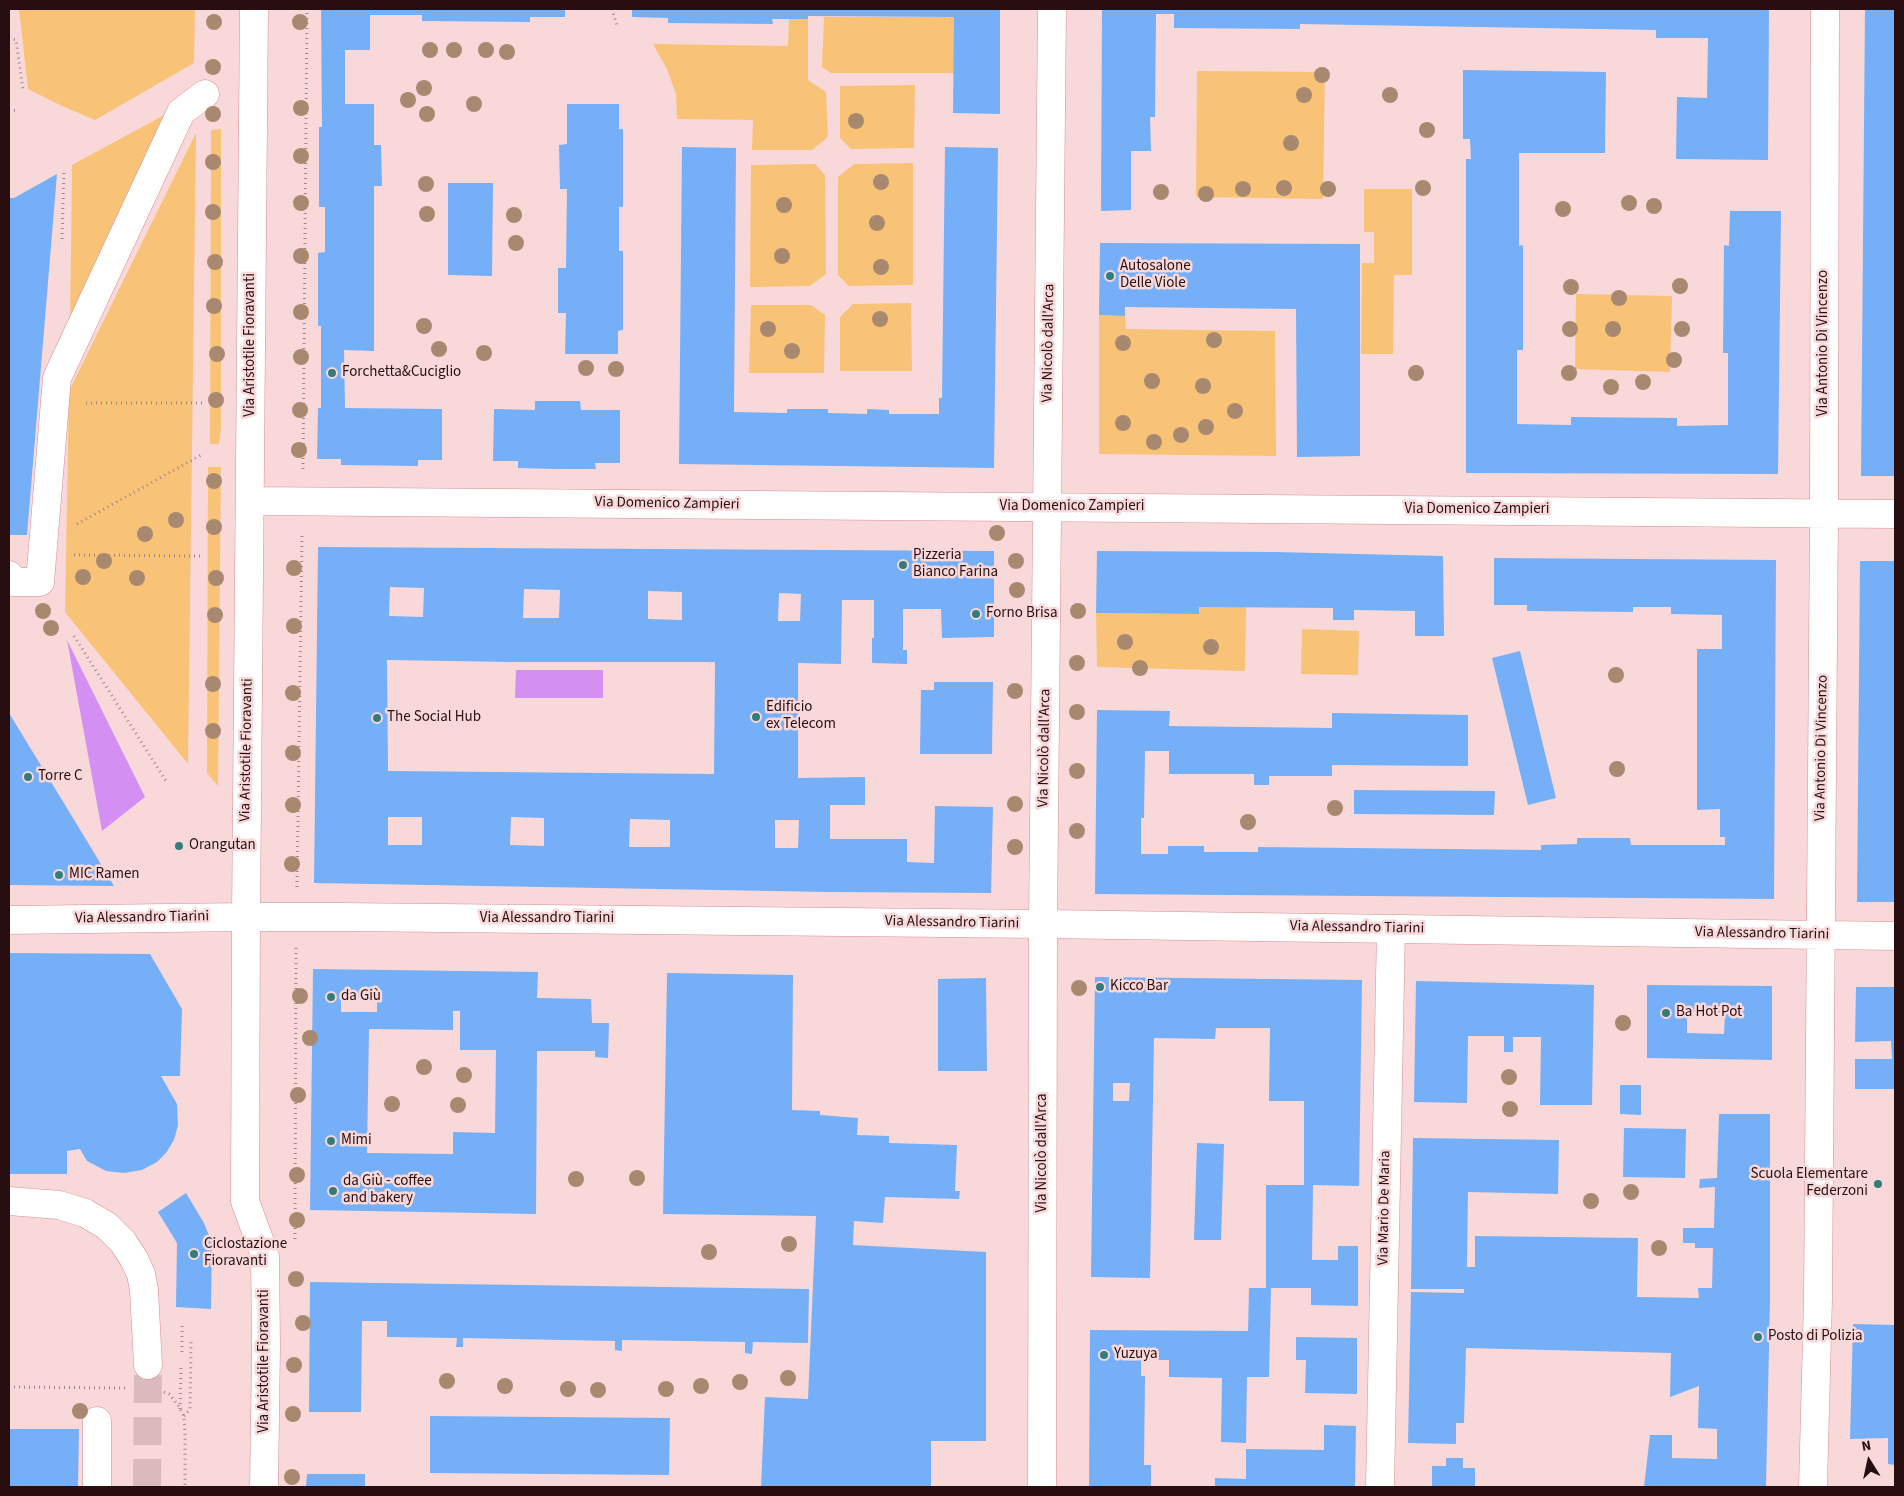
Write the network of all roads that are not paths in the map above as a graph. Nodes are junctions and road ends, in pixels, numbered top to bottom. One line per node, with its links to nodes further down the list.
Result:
1 (254, 9): 5 (street, Via Aristotile Fioravanti)
2 (1052, 9): 6 (street, Via Nicolò dall'Arca)
3 (1825, 9): 7 (street, Via Antonio Di Vincenzo)
4 (205, 94): 9 (street)
5 (250, 501): 6 (street, Via Domenico Zampieri); 10 (street, Via Aristotile Fioravanti)
6 (1048, 507): 7 (street, Via Domenico Zampieri); 12 (street, Via Nicolò dall'Arca)
7 (1824, 514): 8 (street, Via Domenico Zampieri); 14 (street, Via Antonio Di Vincenzo)
8 (1895, 514)
9 (9, 575)
10 (246, 917): 11 (street, Via Alessandro Tiarini); 12 (street, Via Alessandro Tiarini); 20 (street, Via Aristotile Fioravanti)
11 (9, 920)
12 (1043, 924): 13 (street, Via Alessandro Tiarini); 21 (street, Via Nicolò dall'Arca)
13 (1391, 928): 14 (street, Via Alessandro Tiarini); 22 (street, Via Mario De Maria)
14 (1820, 935): 15 (street, Via Alessandro Tiarini); 23 (street, Via Antonio Di Vincenzo)
15 (1895, 936)
16 (9, 1201): 17 (street)
17 (148, 1364)
18 (97, 1421): 19 (street)
19 (97, 1487)
20 (264, 1487)
21 (1042, 1487)
22 (1380, 1487)
23 (1813, 1487)

